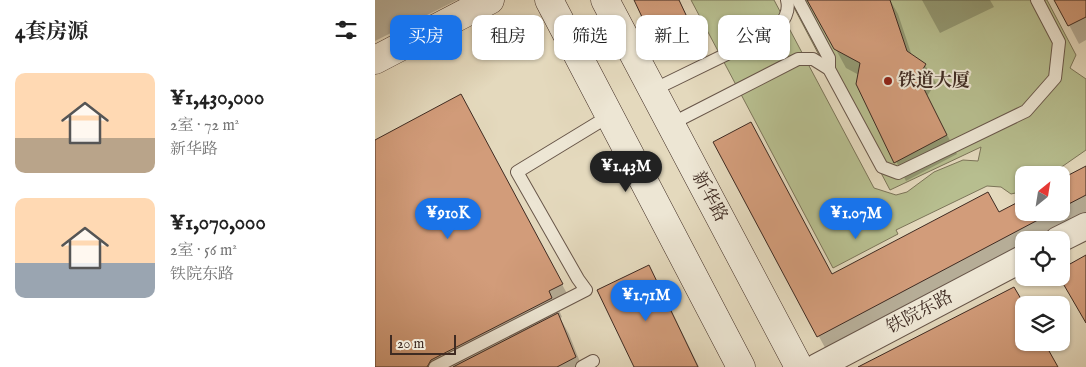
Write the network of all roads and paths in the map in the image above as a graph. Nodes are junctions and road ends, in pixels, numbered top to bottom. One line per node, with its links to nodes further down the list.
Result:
1 (489, 0): 7 (main road)
2 (549, 0): 10 (main road)
3 (605, 0): 9 (main road, 新华路)
4 (787, 0): 9 (lane)
5 (798, 0): 8 (lane)
6 (1037, 0): 8 (lane)
7 (375, 60)
8 (829, 69): 11 (lane)
9 (653, 90): 11 (main road, 新华路)
10 (609, 116): 15 (lane); 16 (main road)
11 (671, 124): 17 (main road, 新华路)
12 (1086, 226): 13 (street)
13 (1070, 234)
14 (1015, 263): 18 (street, 铁院东路)
15 (435, 367)
16 (741, 367)
17 (799, 367)
18 (817, 367)

